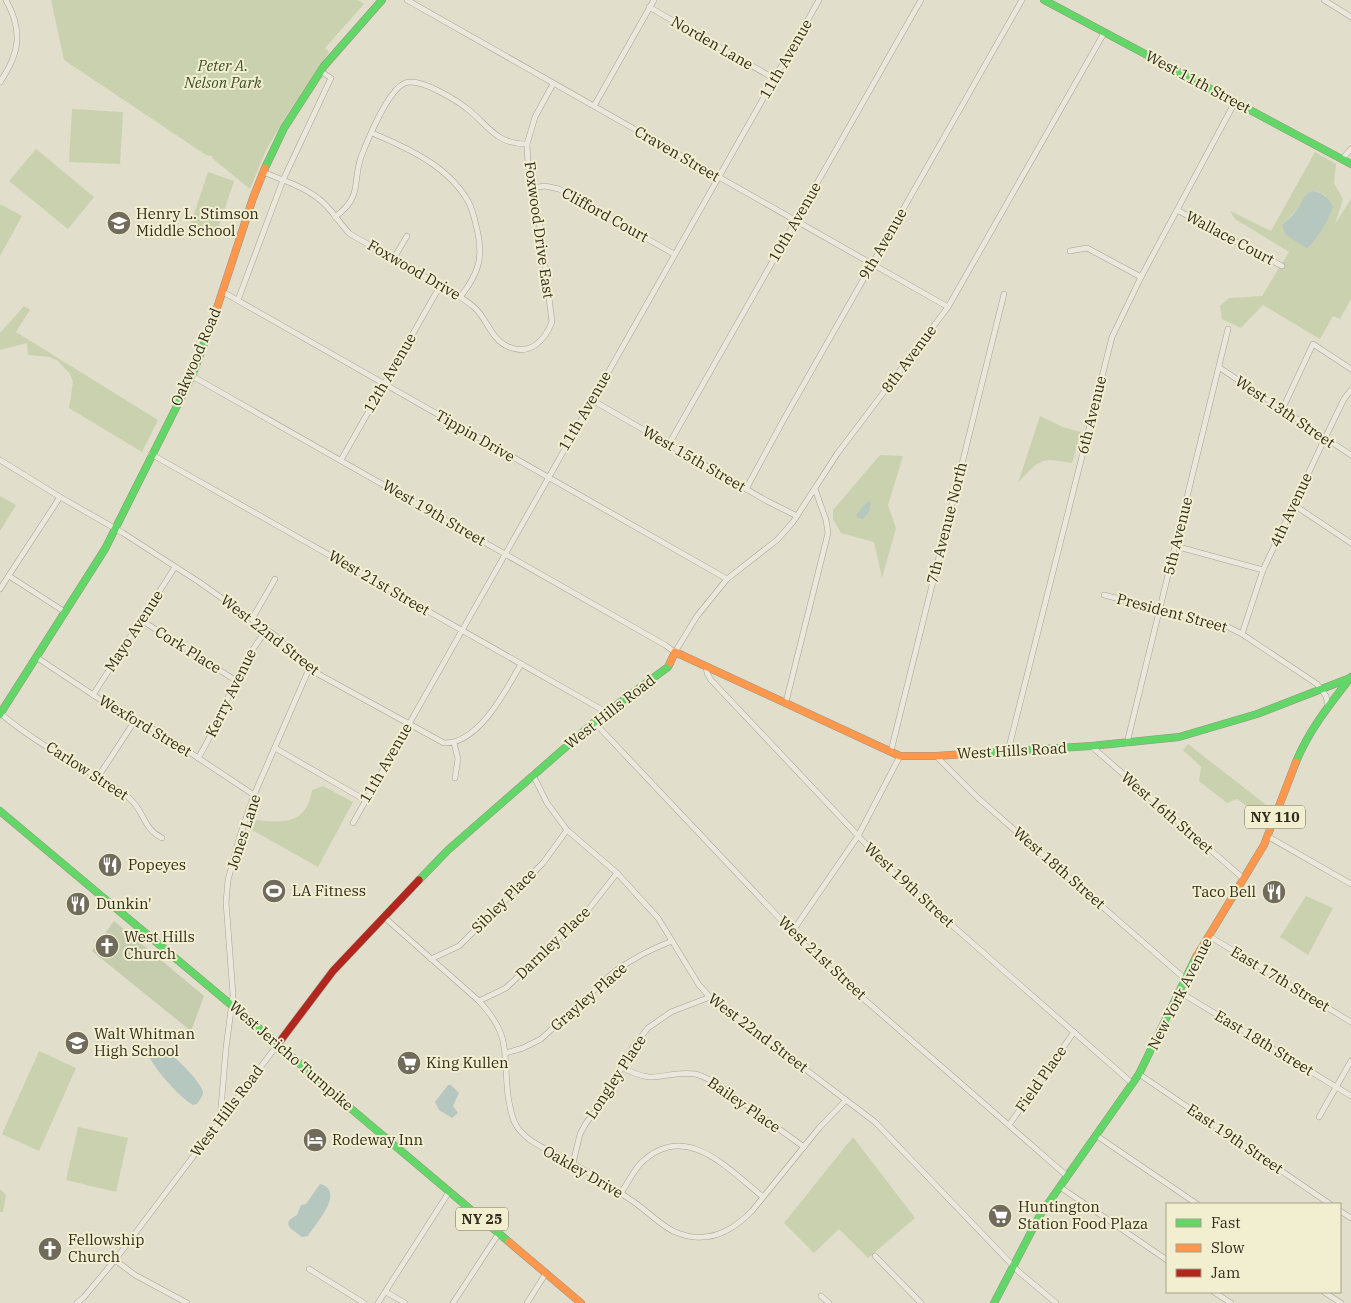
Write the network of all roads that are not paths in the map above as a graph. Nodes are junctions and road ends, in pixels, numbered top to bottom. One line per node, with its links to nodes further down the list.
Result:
1 (6, 0): 15 (street)
2 (382, 0): 13 (main road, Oakwood Road)
3 (407, 0): 16 (street, Craven Street)
4 (654, 0): 10 (street)
5 (819, 0): 14 (street, 11th Avenue)
6 (921, 0): 30 (street, 10th Avenue)
7 (1022, 0): 35 (street, 9th Avenue)
8 (1044, 0): 12 (main road, West 11th Street)
9 (1324, 0): 11 (street)
10 (650, 8): 14 (street, Norden Lane); 18 (street)
11 (1351, 17)
12 (1104, 33): 17 (main road, West 11th Street); 43 (street, 8th Avenue)
13 (320, 71): 24 (main road, Oakwood Road); 26 (street)
14 (775, 79): 25 (street, 11th Avenue)
15 (0, 81)
16 (553, 84): 18 (street, Craven Street); 20 (street, Foxwood Drive East)
17 (1236, 102): 22 (main road, West 11th Street); 28 (street, 6th Avenue)
18 (594, 106): 25 (street, Craven Street)
19 (372, 133): 20 (street); 29 (street); 41 (street)
20 (527, 144): 27 (street, Foxwood Drive East)
21 (1351, 149): 22 (street)
22 (1342, 159): 23 (main road, West 11th Street)
23 (1351, 164)
24 (263, 172): 26 (street, Foxwood Drive); 39 (main road, Oakwood Road)
25 (718, 178): 30 (street, Craven Street); 33 (street, 11th Avenue)
26 (283, 180): 29 (street, Foxwood Drive); 42 (street)
27 (532, 188): 33 (street, Clifford Court); 44 (street, Foxwood Drive East)
28 (1177, 210): 36 (street, Wallace Court); 37 (street, 6th Avenue)
29 (335, 217): 34 (street, Foxwood Drive)
30 (795, 221): 35 (street, Craven Street); 54 (street, 10th Avenue)
31 (407, 236): 34 (street)
32 (1070, 251): 37 (street)
33 (674, 254): 51 (street, 11th Avenue)
34 (394, 258): 38 (street, Foxwood Drive)
35 (871, 265): 43 (street, Craven Street); 60 (street, 9th Avenue)
36 (1282, 266)
37 (1141, 277): 104 (street, 6th Avenue)
38 (440, 286): 41 (street, Foxwood Drive); 49 (street, 12th Avenue)
39 (223, 292): 42 (street, Tippin Drive); 48 (main road, Oakwood Road)
40 (1004, 294): 103 (street, 7th Avenue North)
41 (461, 296): 44 (street, Foxwood Drive)
42 (238, 300): 49 (street, Tippin Drive)
43 (948, 307): 61 (street, 8th Avenue)
44 (552, 322)
45 (1228, 329): 46 (street, 5th Avenue)
46 (1220, 368): 52 (street, West 13th Street); 67 (street, 5th Avenue)
47 (1351, 369): 52 (street)
48 (192, 376): 55 (main road, Oakwood Road); 58 (street, West 19th Street)
49 (383, 384): 58 (street, 12th Avenue); 59 (street, Tippin Drive)
50 (1351, 390): 53 (street, 4th Avenue)
51 (592, 400): 54 (street, West 15th Street); 59 (street, 11th Avenue)
52 (1282, 410): 53 (street, West 13th Street)
53 (1325, 438): 56 (street, West 13th Street); 63 (street, 4th Avenue)
54 (669, 444): 60 (street, West 15th Street)
55 (151, 454): 65 (main road, Oakwood Road); 81 (street, West 21st Street)
56 (1351, 456)
57 (0, 460): 62 (street, West 22nd Street)
58 (341, 460): 68 (street, West 19th Street)
59 (548, 477): 68 (street, 11th Avenue); 72 (street, Tippin Drive)
60 (746, 489): 64 (street, West 15th Street)
61 (816, 489): 64 (street, 8th Avenue); 92 (street)
62 (60, 497): 65 (street, West 22nd Street); 71 (street)
63 (1294, 505): 66 (street); 70 (street, 4th Avenue)
64 (797, 516): 72 (street, 8th Avenue)
65 (116, 528): 69 (street, West 22nd Street); 77 (main road, Oakwood Road)
66 (1351, 543)
67 (1175, 546): 70 (street); 76 (street, 5th Avenue)
68 (504, 553): 81 (street, 11th Avenue); 83 (street, West 19th Street)
69 (175, 567): 78 (street, West 22nd Street); 79 (street, Mayo Avenue)
70 (1263, 570): 82 (street, 4th Avenue)
71 (9, 576): 74 (street); 77 (street)
72 (727, 579): 83 (street, 8th Avenue)
73 (275, 580): 78 (street)
74 (0, 589)
75 (1104, 595): 76 (street, President Street)
76 (1159, 609): 82 (street, President Street); 99 (street, 5th Avenue)
77 (65, 612): 84 (main road, Oakwood Road)
78 (252, 619): 80 (street, West 22nd Street)
79 (141, 620): 89 (street, Cork Place); 91 (street, Mayo Avenue)
80 (267, 630): 87 (street, West 22nd Street); 89 (street, Kerry Avenue)
81 (461, 630): 85 (street, West 21st Street); 97 (street, 11th Avenue)
82 (1242, 634): 90 (street, President Street)
83 (675, 652): 86 (main road, West Hills Road); 94 (main road, West Hills Road)
84 (36, 657): 91 (street, Wexford Street); 95 (main road, Oakwood Road)
85 (521, 664): 94 (street, West 21st Street); 100 (street)
86 (706, 666): 92 (main road, West Hills Road); 116 (street, West 19th Street)
87 (309, 668): 97 (street, West 22nd Street); 102 (street, Jones Lane)
88 (1350, 678): 90 (main road, West Hills Road); 93 (main road, New York Avenue / NY 110)
89 (235, 680): 107 (street, Kerry Avenue)
90 (1321, 689): 93 (street); 99 (main road, West Hills Road)
91 (93, 695): 96 (street, Wexford Street)
92 (786, 702): 103 (main road, West Hills Road)
93 (1328, 707): 117 (main road, New York Avenue / NY 110)
94 (606, 712): 98 (main road, West Hills Road)
95 (0, 714): 109 (street, Carlow Street)
96 (134, 722): 107 (street, Wexford Street); 109 (street)
97 (409, 722): 100 (street, West 22nd Street); 112 (street, 11th Avenue)
98 (594, 722): 108 (main road, West Hills Road); 123 (street, West 21st Street)
99 (1127, 743): 101 (main road, West Hills Road)
100 (454, 744): 110 (street)
101 (1091, 746): 104 (main road, West Hills Road); 120 (street, West 16th Street)
102 (275, 748): 111 (street, Jones Lane); 112 (street)
103 (891, 751): 105 (main road, West Hills Road)
104 (1008, 751): 106 (main road, West Hills Road)
105 (900, 756): 106 (main road, West Hills Road); 116 (street)
106 (936, 756): 127 (street, West 18th Street)
107 (198, 758): 111 (street, Wexford Street)
108 (533, 775): 115 (street, West 22nd Street); 122 (main road, West Hills Road)
109 (98, 778): 118 (street, Carlow Street)
110 (455, 778)
111 (254, 795): 131 (street, Jones Lane)
112 (365, 800): 114 (street, 11th Avenue)
113 (0, 811): 131 (main road, West Jericho Turnpike / NY 25)
114 (353, 823)
115 (567, 830): 119 (street, West 22nd Street); 126 (street, Sibley Place)
116 (858, 836): 123 (street); 133 (street, West 19th Street)
117 (1267, 836): 120 (main road, New York Avenue / NY 110); 121 (street)
118 (162, 838)
119 (617, 872): 125 (street, West 22nd Street); 130 (street, Darnley Place)
120 (1244, 879): 124 (main road, New York Avenue / NY 110)
121 (1351, 884)
122 (384, 917): 126 (street, Oakley Drive); 134 (main road, West Hills Road)
123 (792, 932): 145 (street, West 21st Street)
124 (1209, 936): 127 (main road, New York Avenue / NY 110); 132 (street, East 17th Street)
125 (672, 941): 129 (street, West 22nd Street); 135 (street, Grayley Place)
126 (431, 959): 130 (street, Oakley Drive)
127 (1184, 978): 128 (main road, New York Avenue / NY 110)
128 (1178, 991): 138 (main road, New York Avenue / NY 110); 140 (street, East 18th Street)
129 (710, 997): 137 (street, Longley Place); 142 (street, West 22nd Street)
130 (479, 1002): 135 (street, Oakley Drive)
131 (232, 1005): 134 (main road, West Jericho Turnpike / NY 25); 144 (street, Jones Lane)
132 (1351, 1022)
133 (1074, 1032): 139 (street, West 19th Street); 145 (street, Field Place)
134 (278, 1044): 144 (street, West Hills Road); 151 (main road, West Jericho Turnpike / NY 25)
135 (506, 1053): 148 (street, Oakley Drive)
136 (1351, 1061): 140 (street)
137 (622, 1067): 147 (street, Bailey Place); 148 (street, Longley Place)
138 (1139, 1074): 139 (main road, New York Avenue / NY 110); 155 (street, East 19th Street)
139 (1134, 1084): 146 (main road, New York Avenue / NY 110)
140 (1336, 1087): 141 (street, East 18th Street); 143 (street)
141 (1351, 1096)
142 (846, 1100): 147 (street, Oakley Drive); 160 (street, West 22nd Street)
143 (1319, 1117)
144 (220, 1120): 159 (street, West Hills Road)
145 (1009, 1125): 149 (street, West 21st Street)
146 (1097, 1136): 149 (main road, New York Avenue / NY 110); 154 (street)
147 (804, 1147): 153 (street, Oakley Drive)
148 (574, 1163): 152 (street, Oakley Drive)
149 (1067, 1176): 150 (main road, New York Avenue / NY 110)
150 (1060, 1187): 158 (street); 160 (main road, New York Avenue / NY 110)
151 (449, 1192): 156 (main road, West Jericho Turnpike / NY 25); 163 (street)
152 (621, 1193): 153 (street, Oakley Drive); 153 (street)
153 (763, 1197)
154 (1196, 1203)
155 (1329, 1203)
156 (498, 1233): 162 (main road, West Jericho Turnpike / NY 25); 173 (street)
157 (875, 1256): 177 (street)
158 (1166, 1259)
159 (115, 1260): 167 (street); 168 (street, West Hills Road)
160 (1013, 1265): 178 (main road, New York Avenue / NY 110); 179 (street, West 22nd Street)
161 (309, 1269): 170 (street)
162 (546, 1273): 174 (street); 175 (main road, West Jericho Turnpike / NY 25)
163 (386, 1292): 171 (street); 172 (street)
164 (1215, 1293): 180 (street)
165 (1326, 1293): 181 (street)
166 (821, 1296): 176 (street)
167 (176, 1300): 169 (street)
168 (77, 1303)
169 (187, 1303)
170 (364, 1303)
171 (378, 1303)
172 (404, 1303)
173 (453, 1303)
174 (527, 1303)
175 (581, 1303)
176 (829, 1303)
177 (922, 1303)
178 (992, 1303)
179 (1056, 1303)
180 (1230, 1303)
181 (1341, 1303)

